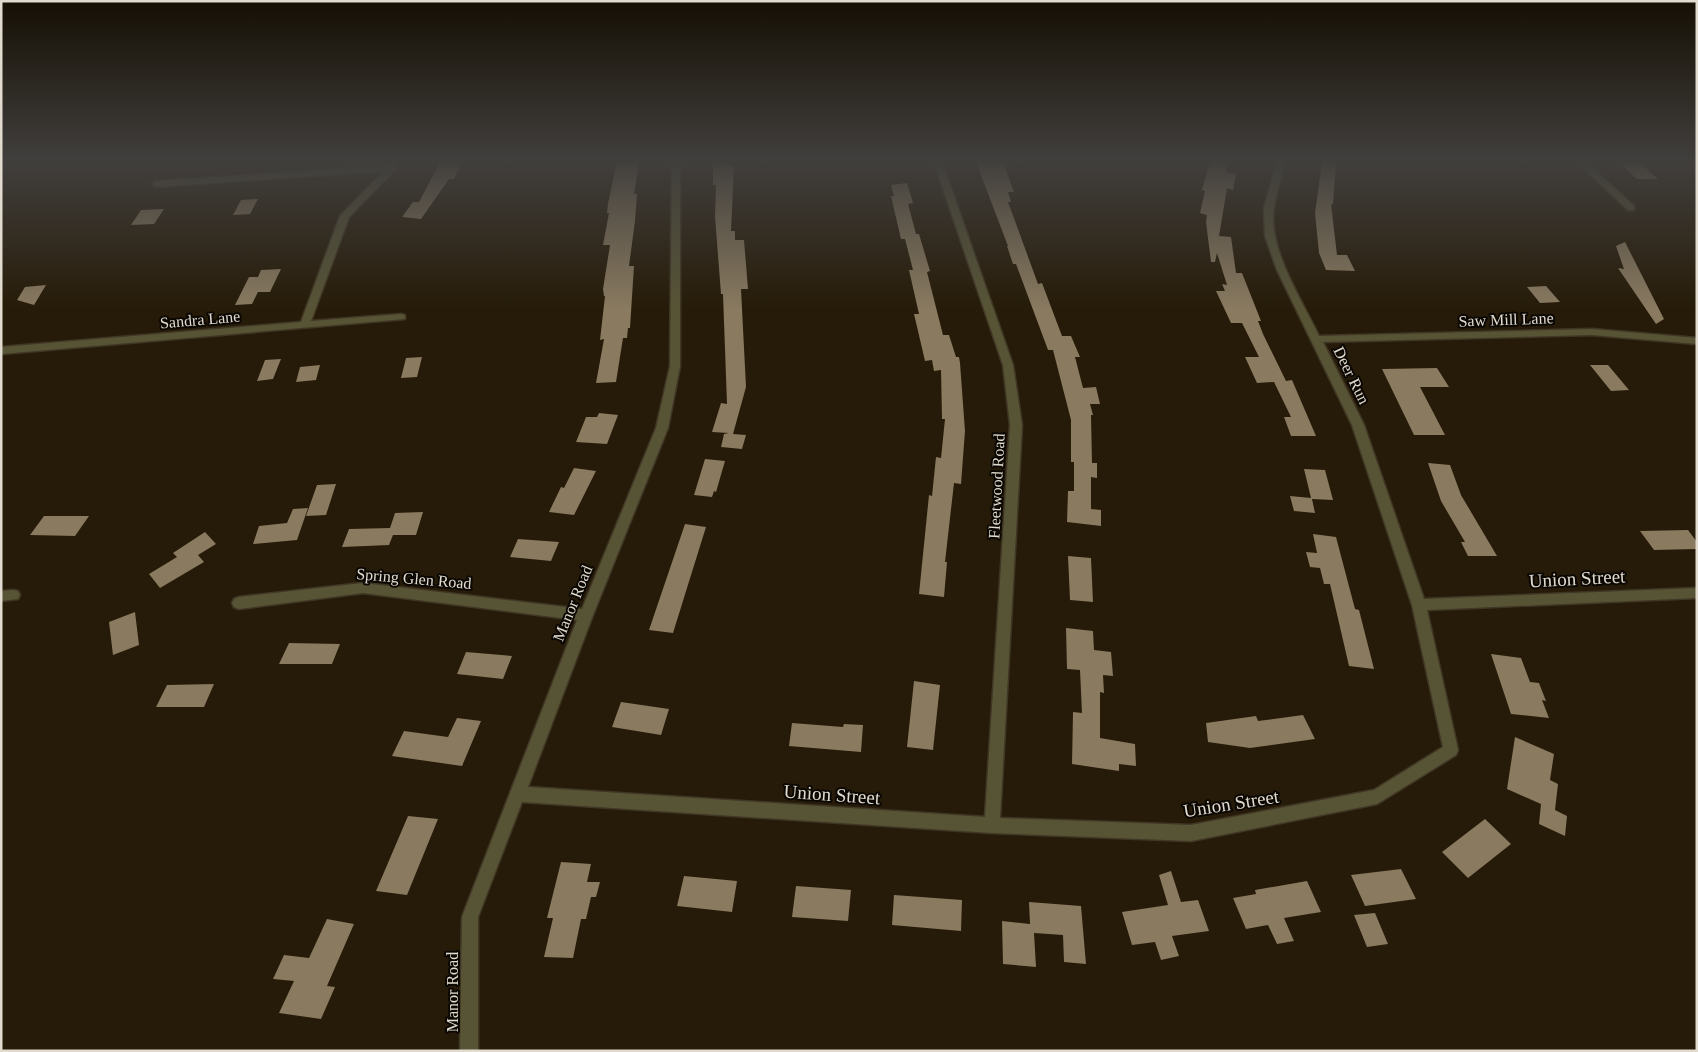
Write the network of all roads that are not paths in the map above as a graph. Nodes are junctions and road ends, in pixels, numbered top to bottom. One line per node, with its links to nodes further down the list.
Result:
1 (350, 211): 6 (street)
2 (676, 211): 13 (street, Manor Road)
3 (955, 211): 15 (street, Fleetwood Road)
4 (1269, 211): 7 (street, Deer Run)
5 (401, 317): 6 (street, Sandra Lane)
6 (305, 324): 9 (street, Sandra Lane)
7 (1316, 339): 8 (street, Saw Mill Lane); 12 (street, Deer Run)
8 (1697, 342)
9 (1, 351)
10 (1697, 593): 12 (street, Union Street)
11 (239, 603): 13 (street, Spring Glen Road)
12 (1419, 605): 15 (street, Union Street)
13 (586, 615): 14 (street, Manor Road)
14 (517, 794): 15 (street, Union Street); 16 (street, Manor Road)
15 (992, 825)
16 (469, 1051)

